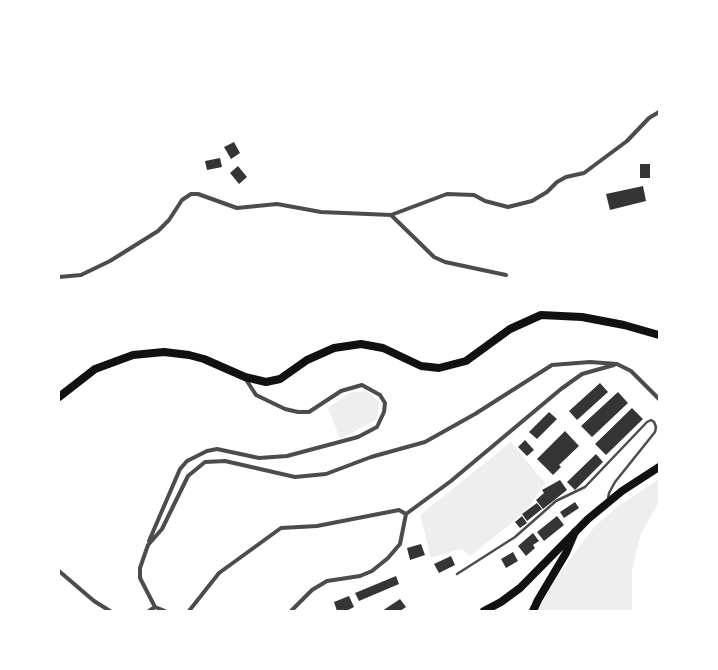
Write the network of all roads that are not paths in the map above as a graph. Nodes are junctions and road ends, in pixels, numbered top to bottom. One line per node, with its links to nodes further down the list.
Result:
1 (659, 112): 2 (street)
2 (391, 215): 3 (street); 4 (street)
3 (506, 275)
4 (59, 277)
5 (659, 335): 7 (main road)
6 (617, 364): 9 (street); 12 (street); 14 (street)
7 (245, 378): 8 (main road); 14 (street)
8 (59, 397)
9 (659, 399)
10 (659, 467): 11 (main road)
11 (608, 502): 13 (main road); 16 (lane)
12 (406, 514): 21 (street); 22 (street)
13 (575, 532): 23 (main road); 24 (main road)
14 (148, 545): 17 (street)
15 (59, 571): 18 (street)
16 (458, 574)
17 (155, 607): 19 (street); 20 (street)
18 (110, 611)
19 (149, 611)
20 (165, 611)
21 (189, 611)
22 (291, 611)
23 (484, 611)
24 (533, 611)

